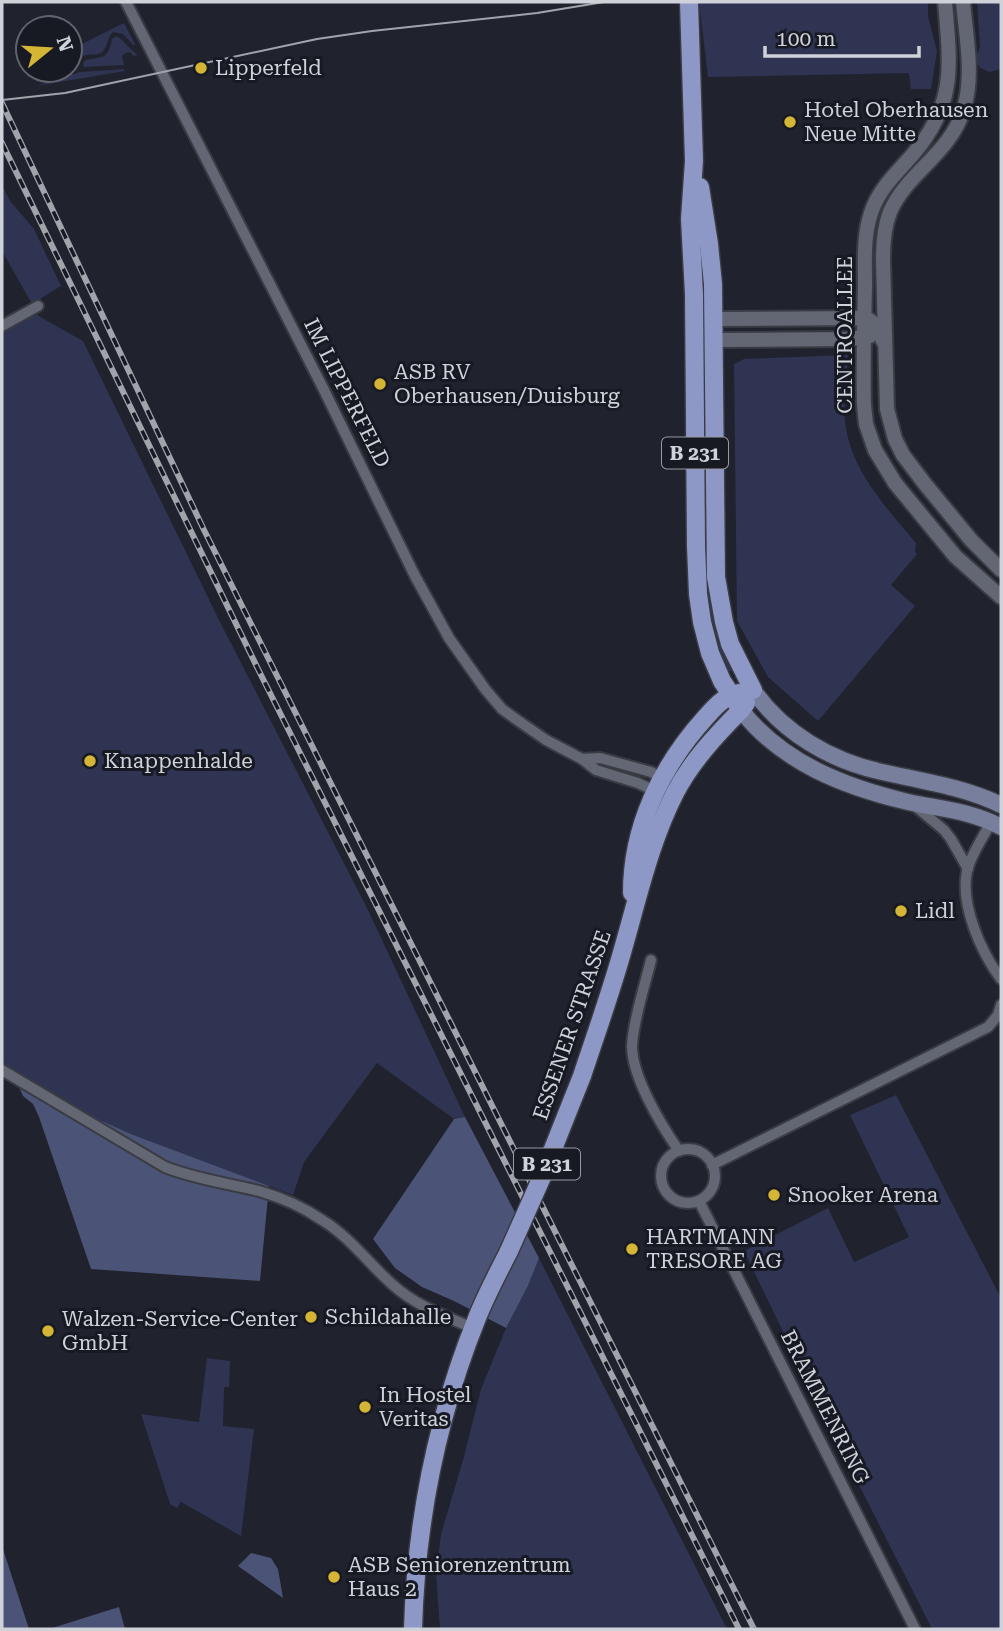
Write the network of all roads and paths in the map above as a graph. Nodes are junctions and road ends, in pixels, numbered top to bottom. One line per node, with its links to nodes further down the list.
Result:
1 (126, 2): 19 (street, IM LIPPERFELD)
2 (689, 2): 5 (main road, B 231)
3 (945, 2): 7 (street, CENTROALLEE)
4 (963, 2): 9 (street, CENTROALLEE)
5 (694, 160): 8 (main road, B 231); 11 (main road, B 231)
6 (38, 306): 10 (street)
7 (864, 318): 8 (street); 9 (street); 12 (street, CENTROALLEE)
8 (713, 319): 11 (main road); 13 (main road, B 231)
9 (881, 325): 12 (street); 14 (street, CENTROALLEE)
10 (2, 326)
11 (694, 327): 13 (main road); 17 (main road, B 231)
12 (864, 337): 13 (street); 15 (street, CENTROALLEE)
13 (714, 340): 16 (main road, B 231)
14 (1001, 570)
15 (1001, 597)
16 (753, 691): 17 (main road); 18 (main road, ESSENER STRASSE / B 231); 22 (main road)
17 (730, 695): 18 (main road, B 231); 19 (main road, ESSENER STRASSE / B 231)
18 (741, 710): 20 (main road, ESSENER STRASSE / B 231); 21 (main road)
19 (658, 784): 20 (main road); 25 (main road, ESSENER STRASSE / B 231)
20 (675, 792): 25 (main road, ESSENER STRASSE / B 231)
21 (910, 802): 23 (main road); 24 (street)
22 (1001, 803): 23 (main road)
23 (996, 825): 24 (street)
24 (968, 869): 27 (street)
25 (632, 914): 35 (main road, ESSENER STRASSE / B 231, bridge)
26 (651, 960): 32 (street)
27 (1001, 979)
28 (1001, 1005): 29 (street)
29 (988, 1027): 30 (street); 33 (street)
30 (1001, 1027)
31 (2, 1070): 35 (street)
32 (679, 1150): 33 (street); 34 (street)
33 (712, 1165): 34 (street)
34 (699, 1201): 37 (street, BRAMMENRING)
35 (473, 1328): 36 (main road, ESSENER STRASSE / B 231)
36 (413, 1629)
37 (915, 1629)

